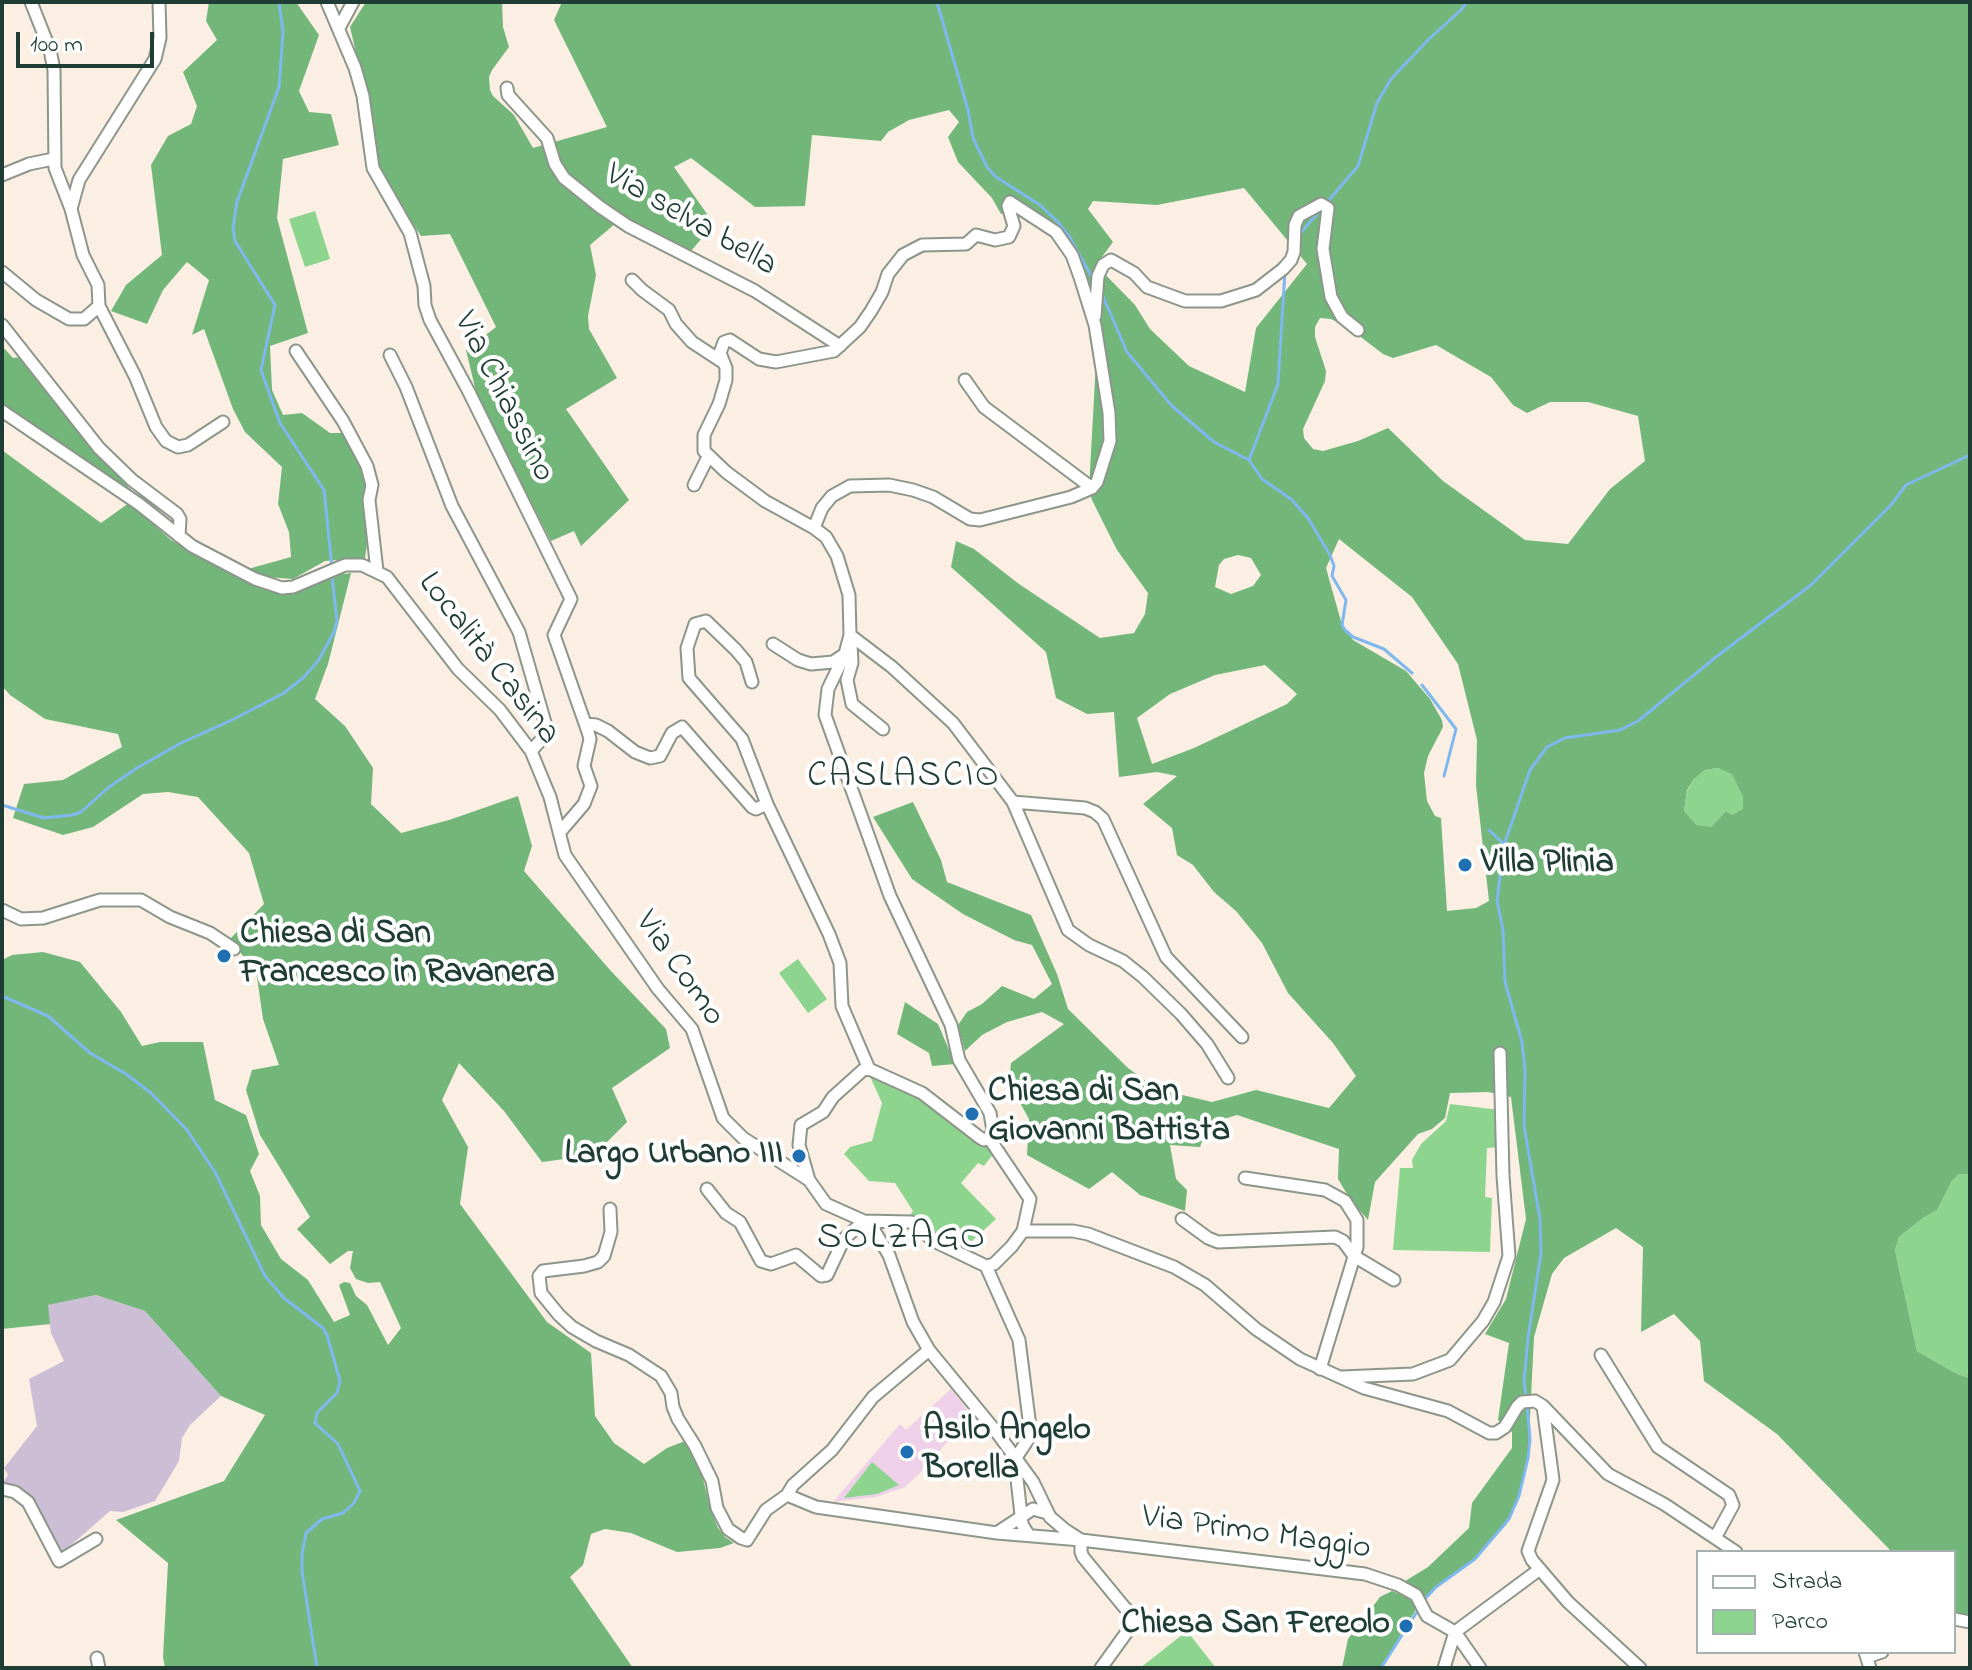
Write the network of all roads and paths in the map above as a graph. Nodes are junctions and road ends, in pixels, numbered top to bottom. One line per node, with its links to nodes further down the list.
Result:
1 (31, 2): 7 (street)
2 (159, 2): 10 (street)
3 (327, 2): 5 (street, Via Chiassino)
4 (353, 2): 5 (street)
5 (339, 28): 35 (street, Via Chiassino)
6 (507, 88): 18 (street, Via selva bella)
7 (53, 159): 8 (street); 9 (street)
8 (57, 172): 10 (street); 11 (street)
9 (2, 175)
10 (79, 180): 11 (street)
11 (71, 209): 14 (street)
12 (2, 272): 14 (street)
13 (632, 280): 21 (street)
14 (99, 306): 24 (street)
15 (2, 325): 29 (street)
16 (1095, 325): 17 (street); 18 (street); 27 (street)
17 (1358, 330)
18 (840, 346): 21 (street)
19 (296, 351): 30 (street)
20 (390, 355): 37 (street)
21 (724, 363): 25 (street)
22 (965, 380): 27 (street)
23 (2, 411): 29 (street)
24 (223, 422)
25 (708, 457): 26 (street); 28 (street)
26 (694, 485)
27 (1092, 488): 28 (street)
28 (814, 528): 31 (street)
29 (179, 536): 30 (street, Località Casina)
30 (377, 571): 37 (street, Località Casina)
31 (850, 635): 33 (street); 36 (street); 38 (street)
32 (773, 644): 33 (street)
33 (845, 654): 47 (street)
34 (752, 682): 39 (street)
35 (586, 724): 39 (street, Località Casina); 40 (street, Località Casina)
36 (883, 729)
37 (531, 751): 40 (street, Località Casina)
38 (1013, 802): 43 (street); 46 (street)
39 (767, 804): 45 (street)
40 (560, 832): 49 (street, Via Como)
41 (2, 910): 42 (street)
42 (234, 949)
43 (1242, 1037)
44 (1500, 1053): 61 (street)
45 (869, 1069): 47 (street); 49 (street)
46 (1228, 1078)
47 (989, 1138): 54 (street)
48 (1245, 1178): 55 (street)
49 (809, 1180): 53 (street, Via Como)
50 (707, 1189): 53 (street)
51 (610, 1209): 65 (street)
52 (1182, 1219): 55 (street)
53 (864, 1221): 56 (street); 58 (street)
54 (1023, 1231): 56 (street); 60 (street)
55 (1354, 1256): 57 (street); 60 (street)
56 (986, 1266): 63 (street)
57 (1394, 1280)
58 (929, 1350): 63 (street); 65 (street)
59 (1601, 1355): 70 (street)
60 (1320, 1369): 61 (street)
61 (1342, 1377): 62 (street)
62 (1539, 1404): 70 (street); 74 (street)
63 (1015, 1459): 66 (street); 67 (street)
64 (2, 1489): 71 (street)
65 (787, 1495): 68 (street, Via Primo Maggio)
66 (1047, 1513): 67 (street); 69 (street); 72 (street)
67 (1022, 1518): 68 (street); 69 (street)
68 (997, 1533): 69 (street, Via Primo Maggio)
69 (1033, 1535): 72 (street, Via Primo Maggio)
70 (1715, 1538): 73 (street)
71 (96, 1539)
72 (1081, 1540): 75 (street, Via Primo Maggio); 76 (street)
73 (1733, 1550)
74 (1540, 1569): 75 (street); 79 (street)
75 (1455, 1632): 77 (street); 78 (street, Via Primo Maggio)
76 (1101, 1668)
77 (1444, 1668)
78 (1480, 1668)
79 (1640, 1668)

